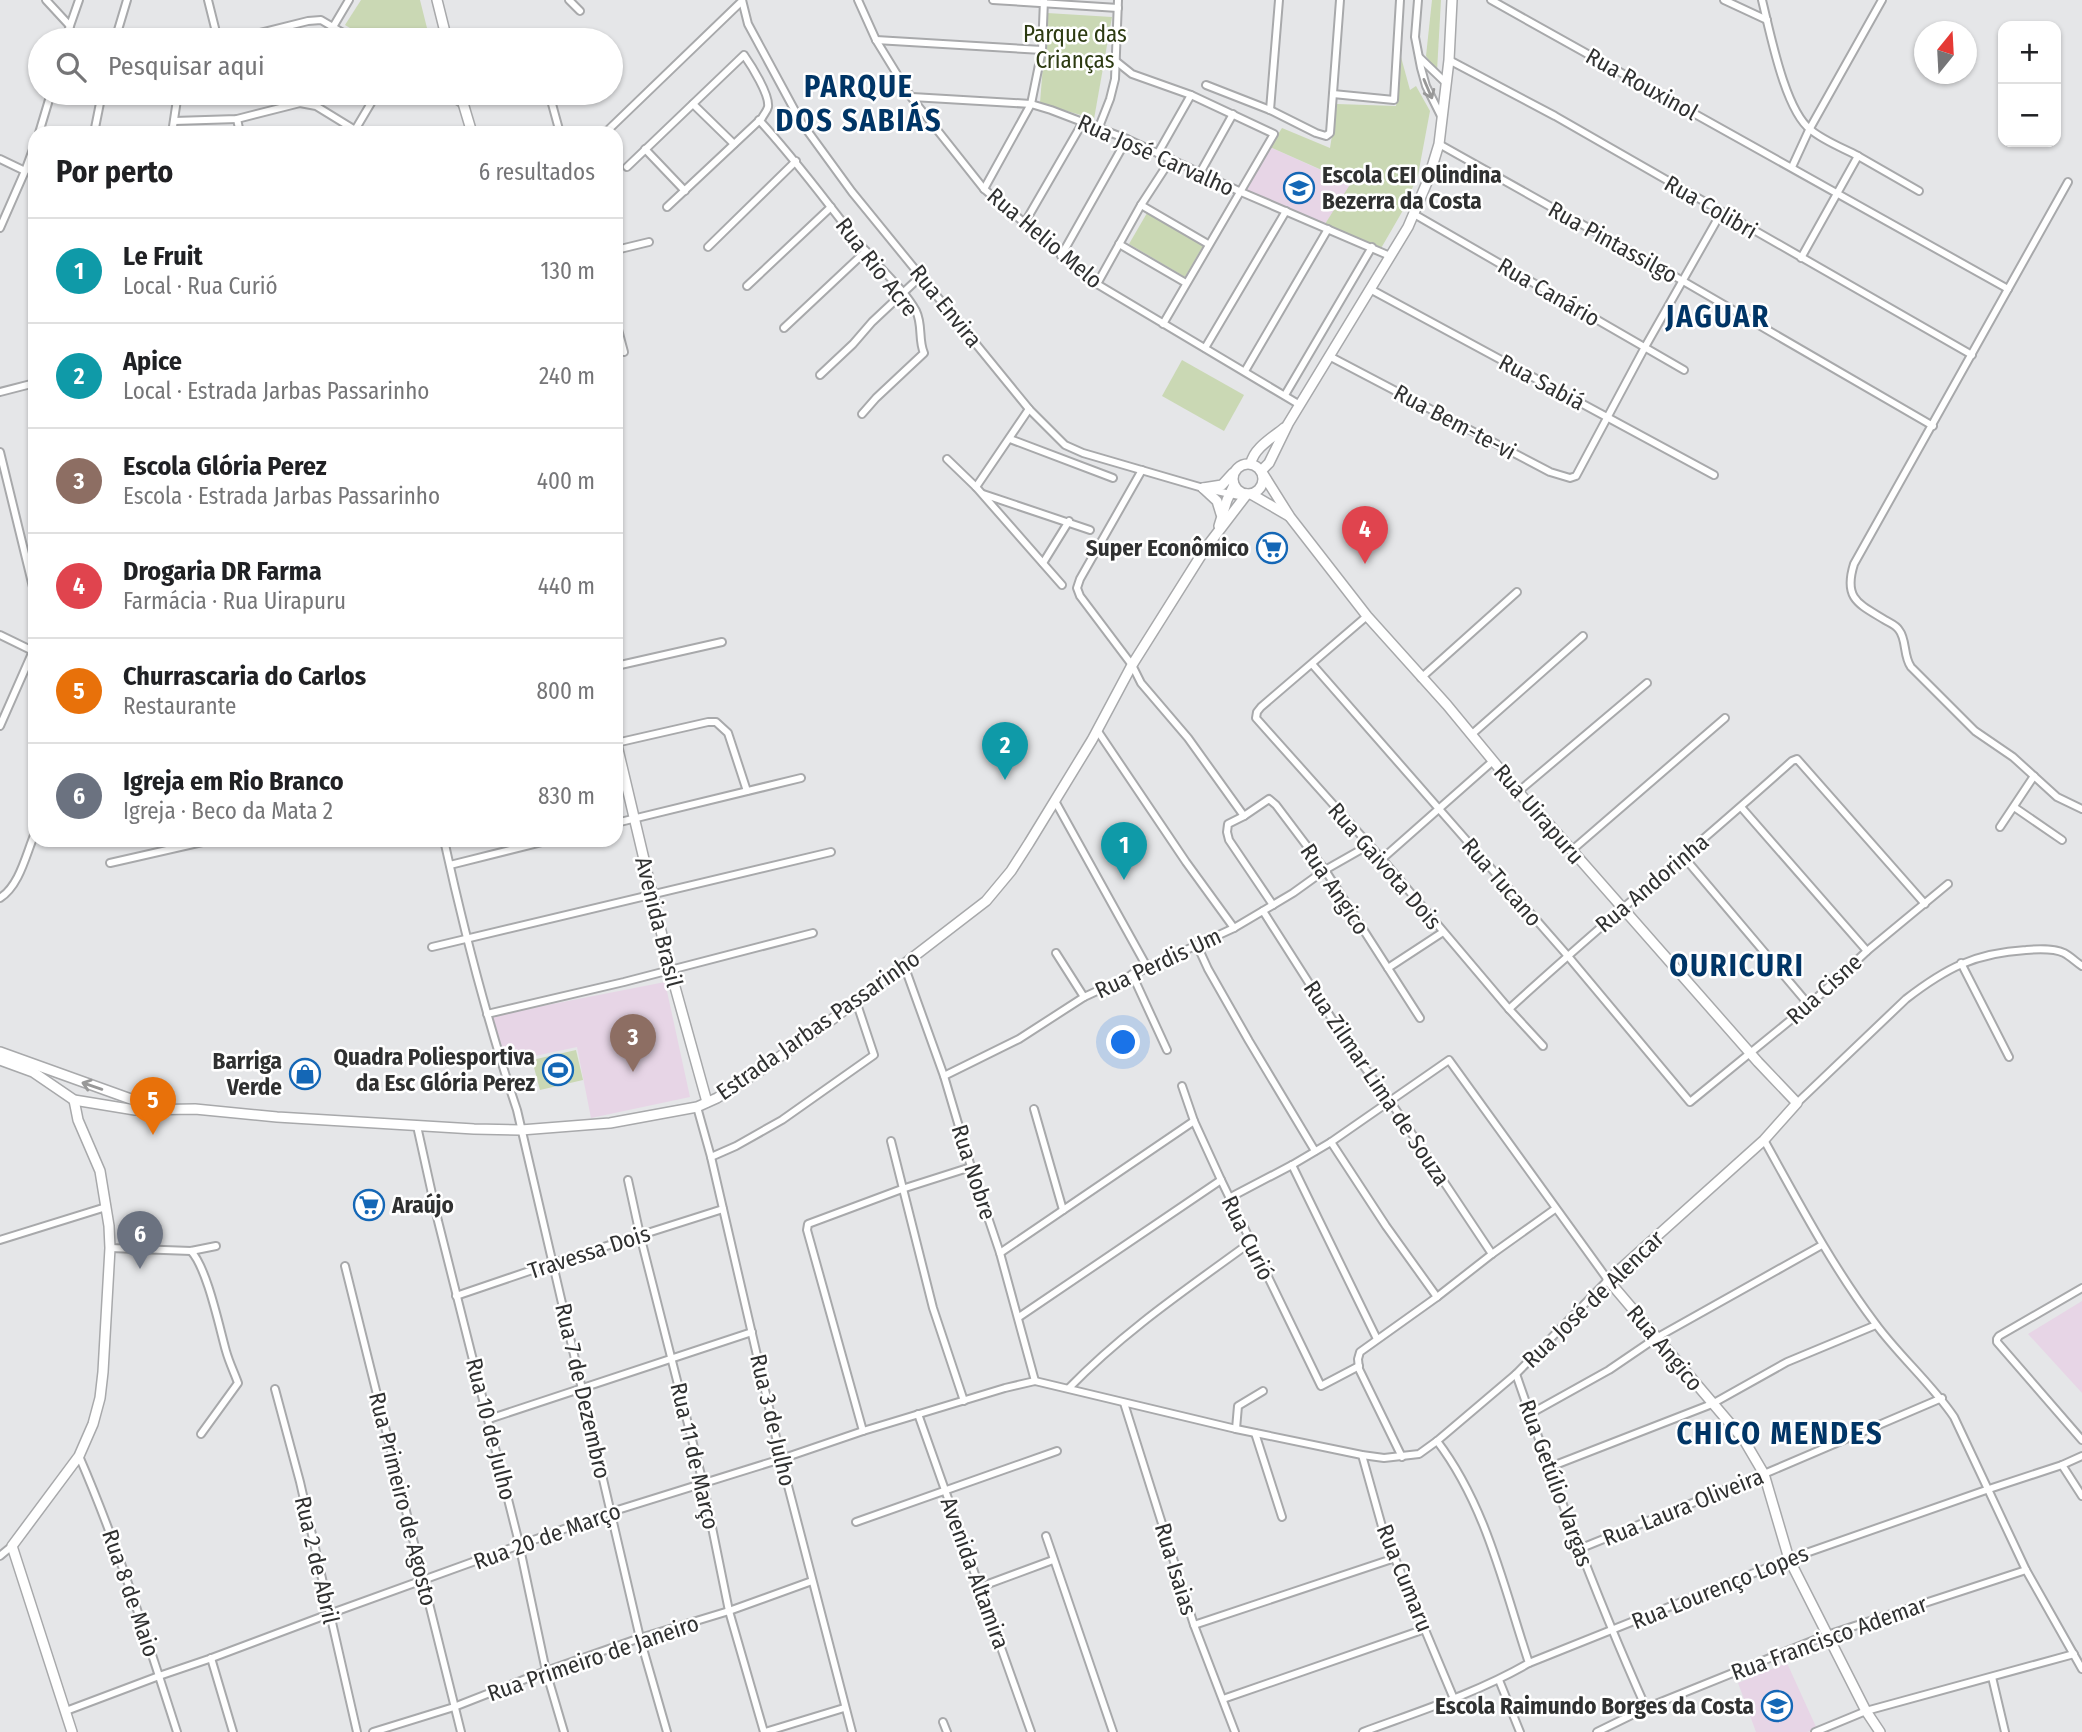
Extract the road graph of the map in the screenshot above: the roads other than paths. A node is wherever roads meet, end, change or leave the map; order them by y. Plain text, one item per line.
1 (46, 0) edge
2 (79, 0) edge
3 (127, 0) edge
4 (208, 0) edge
5 (349, 0) edge
6 (437, 0) edge
7 (569, 0) edge
8 (858, 0) edge
9 (993, 0) edge
10 (1279, 0) edge
11 (1339, 0) edge
12 (1400, 0) edge
13 (1418, 0) edge
14 (1452, 0) edge
15 (1491, 0) edge
16 (1724, 0) edge
17 (1762, 0) edge
18 (1882, 0) edge
19 (742, 1) edge
20 (1044, 2) edge
21 (1118, 4) edge
22 (580, 11) dead end
23 (1767, 20) junction
24 (70, 26) joint
25 (333, 27) joint
26 (119, 28) edge
27 (215, 28) edge
28 (280, 28) edge
29 (444, 28) edge
30 (876, 40) junction
31 (1042, 50) junction
32 (1420, 58) junction
33 (1449, 60) junction
34 (1117, 62) junction
35 (1446, 83) junction
36 (1206, 85) dead end
37 (1333, 94) junction
38 (1191, 95) junction
39 (911, 97) junction
40 (693, 104) junction
41 (1031, 104) junction
42 (47, 105) edge
43 (100, 105) edge
44 (176, 105) edge
45 (292, 105) edge
46 (311, 105) edge
47 (371, 105) edge
48 (463, 105) edge
49 (552, 105) edge
50 (1270, 110) junction
51 (1233, 114) junction
52 (237, 119) junction
53 (1442, 119) junction
54 (759, 120) junction
55 (174, 121) junction
56 (1083, 122) junction
57 (40, 126) edge
58 (95, 126) edge
59 (173, 126) edge
60 (238, 126) edge
61 (349, 126) edge
62 (360, 126) edge
63 (470, 126) edge
64 (558, 126) edge
65 (612, 126) edge
66 (1099, 127) junction
67 (1809, 130) junction
68 (1127, 139) junction
69 (734, 144) junction
70 (1439, 144) junction
71 (645, 149) junction
72 (1158, 153) junction
73 (1858, 156) junction
74 (0, 159) edge
75 (1171, 159) junction
76 (796, 161) junction
77 (28, 163) edge
78 (627, 167) dead end
79 (1792, 167) junction
80 (25, 171) junction
81 (1200, 173) junction
82 (2068, 181) dead end
83 (984, 189) junction
84 (685, 191) junction
85 (1919, 191) dead end
86 (1241, 192) junction
87 (1837, 194) junction
88 (1141, 205) junction
89 (667, 207) dead end
90 (831, 207) junction
91 (1286, 211) junction
92 (1721, 213) junction
93 (1414, 214) junction
94 (1024, 224) junction
95 (0, 228) edge
96 (1328, 229) junction
97 (649, 242) dead end
98 (1119, 244) junction
99 (1208, 244) junction
100 (708, 247) dead end
101 (1372, 247) junction
102 (623, 248) edge
103 (866, 251) junction
104 (1061, 256) junction
105 (1390, 256) junction
106 (1801, 258) junction
107 (921, 276) junction
108 (1683, 281) junction
109 (1186, 283) junction
110 (1097, 284) junction
111 (747, 286) dead end
112 (1370, 289) junction
113 (2008, 289) junction
114 (902, 293) junction
115 (1163, 324) junction
116 (784, 328) dead end
117 (1645, 347) junction
118 (623, 348) edge
119 (1205, 348) junction
120 (624, 352) dead end
121 (1972, 355) junction
122 (1329, 356) junction
123 (1684, 370) dead end
124 (1245, 371) junction
125 (820, 375) dead end
126 (28, 385) edge
127 (0, 392) edge
128 (1285, 395) junction
129 (1300, 405) junction
130 (1028, 409) junction
131 (862, 414) dead end
132 (1609, 418) junction
133 (1288, 424) junction
134 (1933, 426) junction
135 (1010, 439) junction
136 (0, 452) edge
137 (947, 458) dead end
138 (1251, 463) junction
139 (1142, 470) junction
140 (1262, 472) junction
141 (1233, 473) junction
142 (1714, 475) dead end
143 (1113, 478) dead end
144 (976, 487) junction
145 (1203, 488) junction
146 (1231, 490) junction
147 (982, 494) junction
148 (1247, 495) junction
149 (1221, 516) junction
150 (1290, 517) junction
151 (1069, 521) junction
152 (1090, 530) dead end
153 (1218, 532) junction
154 (1043, 563) junction
155 (28, 567) edge
156 (1062, 585) dead end
157 (1517, 592) dead end
158 (1367, 615) junction
159 (0, 635) edge
160 (1583, 636) dead end
161 (722, 642) dead end
162 (28, 648) edge
163 (28, 664) edge
164 (623, 664) edge
165 (1312, 664) junction
166 (1132, 665) junction
167 (1421, 678) junction
168 (1647, 683) dead end
169 (1725, 718) dead end
170 (0, 726) edge
171 (1097, 730) junction
172 (1471, 735) junction
173 (623, 740) edge
174 (1493, 761) junction
175 (623, 772) edge
176 (2034, 776) junction
177 (801, 778) dead end
178 (747, 791) junction
179 (1519, 791) junction
180 (1055, 801) junction
181 (1741, 807) junction
182 (2014, 807) junction
183 (1439, 809) junction
184 (2082, 809) edge
185 (1244, 816) junction
186 (634, 819) junction
187 (623, 821) edge
188 (2000, 827) dead end
189 (2062, 840) dead end
190 (1369, 845) junction
191 (29, 847) edge
192 (180, 847) edge
193 (446, 847) edge
194 (522, 847) edge
195 (1571, 851) junction
196 (831, 852) dead end
197 (1684, 856) junction
198 (1382, 859) junction
199 (110, 863) dead end
200 (450, 865) junction
201 (1325, 870) junction
202 (1948, 884) dead end
203 (652, 895) junction
204 (0, 898) edge
205 (1925, 904) junction
206 (1273, 905) junction
207 (1623, 908) junction
208 (1263, 911) junction
209 (1234, 928) junction
210 (1443, 932) junction
211 (813, 933) dead end
212 (469, 940) junction
213 (1197, 945) junction
214 (432, 947) dead end
215 (1867, 951) junction
216 (1056, 953) dead end
217 (1567, 956) junction
218 (1961, 963) junction
219 (904, 965) junction
220 (2082, 965) edge
221 (1147, 967) junction
222 (1388, 968) junction
223 (670, 969) junction
224 (1132, 974) junction
225 (1084, 997) junction
226 (856, 1001) junction
227 (1809, 1005) junction
228 (1509, 1009) junction
229 (487, 1014) junction
230 (1420, 1018) dead end
231 (1543, 1046) dead end
232 (1167, 1050) dead end
233 (0, 1052) edge
234 (1750, 1052) junction
235 (2009, 1057) dead end
236 (0, 1060) edge
237 (944, 1076) junction
238 (1182, 1086) dead end
239 (75, 1100) junction
240 (1390, 1101) junction
241 (707, 1102) junction
242 (1690, 1102) joint
243 (1797, 1103) junction
244 (696, 1107) junction
245 (156, 1108) junction
246 (1034, 1110) dead end
247 (1194, 1121) junction
248 (417, 1126) junction
249 (521, 1130) junction
250 (1764, 1140) junction
251 (891, 1142) dead end
252 (1331, 1142) junction
253 (1315, 1151) junction
254 (711, 1157) junction
255 (1292, 1165) junction
256 (971, 1167) junction
257 (628, 1180) dead end
258 (1220, 1180) junction
259 (902, 1189) junction
260 (1229, 1198) junction
261 (106, 1206) junction
262 (723, 1209) junction
263 (1555, 1209) junction
264 (1063, 1210) junction
265 (640, 1235) junction
266 (0, 1240) edge
267 (1251, 1242) junction
268 (1822, 1245) junction
269 (216, 1246) dead end
270 (110, 1248) junction
271 (191, 1251) junction
272 (1000, 1253) junction
273 (1492, 1254) junction
274 (553, 1263) junction
275 (345, 1266) dead end
276 (1608, 1280) junction
277 (2082, 1288) edge
278 (456, 1296) junction
279 (1437, 1297) junction
280 (1019, 1317) junction
281 (1876, 1325) junction
282 (752, 1332) junction
283 (1656, 1338) junction
284 (1377, 1339) junction
285 (673, 1359) junction
286 (1359, 1366) junction
287 (1516, 1374) junction
288 (1035, 1381) junction
289 (1069, 1388) junction
290 (275, 1389) dead end
291 (581, 1389) junction
292 (1263, 1391) dead end
293 (1942, 1398) junction
294 (964, 1401) junction
295 (1124, 1403) junction
296 (1712, 1404) junction
297 (918, 1414) junction
298 (1530, 1414) junction
299 (489, 1419) junction
300 (1236, 1429) junction
301 (863, 1430) junction
302 (1255, 1433) junction
303 (201, 1434) dead end
304 (2082, 1440) edge
305 (1437, 1441) junction
306 (1057, 1451) dead end
307 (1362, 1455) junction
308 (2082, 1456) edge
309 (79, 1457) junction
310 (1402, 1457) junction
311 (781, 1459) junction
312 (2062, 1465) junction
313 (1550, 1467) junction
314 (1764, 1474) junction
315 (703, 1483) junction
316 (1989, 1489) junction
317 (945, 1491) junction
318 (2082, 1496) edge
319 (611, 1512) junction
320 (1282, 1517) dead end
321 (856, 1522) dead end
322 (1046, 1536) dead end
323 (519, 1545) junction
324 (12, 1546) junction
325 (1579, 1549) junction
326 (0, 1556) edge
327 (1395, 1558) junction
328 (1788, 1559) junction
329 (1053, 1560) junction
330 (2026, 1570) junction
331 (423, 1581) junction
332 (812, 1581) junction
333 (980, 1587) junction
334 (729, 1611) junction
335 (329, 1614) junction
336 (1194, 1625) junction
337 (1425, 1629) junction
338 (1611, 1631) junction
339 (1827, 1635) junction
340 (640, 1638) junction
341 (2074, 1654) junction
342 (211, 1658) junction
343 (1529, 1663) junction
344 (2082, 1669) edge
345 (546, 1671) junction
346 (159, 1675) junction
347 (1992, 1677) junction
348 (1499, 1680) junction
349 (1223, 1699) junction
350 (1454, 1699) junction
351 (454, 1707) junction
352 (844, 1708) junction
353 (1646, 1708) junction
354 (65, 1711) junction
355 (1866, 1711) junction
356 (943, 1722) dead end
357 (72, 1732) edge
358 (177, 1732) edge
359 (233, 1732) edge
360 (357, 1732) edge
361 (373, 1732) edge
362 (461, 1732) edge
363 (564, 1732) edge
364 (667, 1732) edge
365 (764, 1732) edge
366 (852, 1732) edge
367 (947, 1732) edge
368 (1031, 1732) edge
369 (1113, 1732) edge
370 (1236, 1732) edge
371 (1363, 1732) edge
372 (1520, 1732) edge
373 (1597, 1732) edge
374 (1815, 1732) edge
375 (1880, 1732) edge
376 (2005, 1732) edge

1 - 24 street
2 - 24 street
3 - 26 street
4 - 27 street
5 - 25 street
6 - 29 street
7 - 22 street
8 - 30 street, Rua Helio Melo
9 - 20 street
10 - 50 street
11 - 37 street
12 - 37 street
13 - 32 street
14 - 33 street
15 - 79 street, Rua Rouxinol
16 - 23 street
17 - 23 street
18 - 67 street
19 - 65 street
19 - 107 street, Rua Envira
20 - 21 street
20 - 31 street
21 - 34 street
23 - 67 street
25 - 28 street
30 - 31 street
30 - 39 street, Rua Helio Melo
31 - 41 street
32 - 35 street
32 -> 53 street
33 - 35 street
33 - 92 street, Rua Colibri
34 - 38 street
34 - 66 street
35 - 53 street
36 - 50 street
37 - 50 street
38 - 51 street
38 - 72 street
39 - 41 street, Rua José Carvalho
39 - 83 street, Rua Helio Melo
40 - 54 street
40 - 69 street
40 - 71 street
41 - 56 street, Rua José Carvalho
41 - 83 street
42 - 57 street
43 - 58 street
44 - 55 street
45 - 52 street
46 - 61 street
47 - 62 street
48 - 63 street
49 - 64 street
51 - 81 street
51 - 86 street
52 - 55 street
52 - 60 street
53 - 70 street
54 - 69 street
54 - 76 street, Rua Rio Acre
55 - 59 street
56 - 66 street, Rua José Carvalho
56 - 94 street
66 - 68 street, Rua José Carvalho
67 - 73 street
67 - 79 street
68 - 72 street, Rua José Carvalho
68 - 104 street
69 - 84 street
70 - 93 street
70 - 108 street, Rua Pintassilgo
71 - 78 street
71 - 84 street
72 - 75 street, Rua José Carvalho
73 - 85 street
73 - 87 street
74 - 80 street
75 - 81 street, Rua José Carvalho
75 - 88 street
76 - 90 street, Rua Rio Acre
76 - 100 street
77 - 80 street
79 - 87 street, Rua Rouxinol
80 - 95 street
81 - 86 street, Rua José Carvalho
82 - 113 street
83 - 94 street, Rua Helio Melo
84 - 89 street
86 - 91 street, Rua José Carvalho
86 - 99 street
87 - 106 street
87 - 113 street, Rua Rouxinol
88 - 98 street
88 - 99 street
90 - 103 street, Rua Rio Acre
90 - 111 street
91 - 96 street, Rua José Carvalho
91 - 119 street
92 - 106 street, Rua Colibri
92 - 108 street
93 - 105 street
93 - 117 street, Rua Canário
94 - 104 street, Rua Helio Melo
96 - 101 street, Rua José Carvalho
96 - 124 street
97 - 102 street
98 - 109 street
98 - 110 street
99 - 109 street
101 - 105 street, Rua José Carvalho
101 - 128 street
103 - 114 street, Rua Rio Acre
103 - 116 street
104 - 110 street, Rua Helio Melo
105 - 112 street
106 - 121 street, Rua Colibri
107 - 114 street
107 - 130 street, Rua Envira
108 - 117 street
108 - 134 street, Rua Pintassilgo
109 - 115 street
110 - 115 street, Rua Helio Melo
112 - 122 street
112 - 132 street, Rua Sabiá
113 - 121 street
114 - 125 street
114 - 131 street, Rua Rio Acre
115 - 119 street, Rua Helio Melo
117 - 123 street, Rua Canário
117 - 132 street
118 - 120 street
119 - 124 street, Rua Helio Melo
121 - 134 street
122 - 129 street
122 - 132 street, Rua Bem-te-vi
124 - 128 street, Rua Helio Melo
126 - 127 street
128 - 129 street, Rua Helio Melo
129 - 133 street
130 - 135 street
130 - 139 street, Rua Envira
132 - 142 street, Rua Sabiá
133 - 138 street
133 - 140 street
134 - 176 street
135 - 143 street
135 - 144 street
136 - 155 street
137 - 144 street
138 - 140 street
138 - 141 street
139 - 145 street, Rua Envira
139 - 166 street
140 - 148 street
140 - 150 street, Rua Uirapuru
141 - 145 street
141 - 146 street
144 - 147 street
145 - 146 street, Rua Envira
145 - 149 street
146 - 148 street
146 - 149 street, Estrada Jarbas Passarinho
147 - 151 street
147 - 154 street
148 - 150 street, Rua Uirapuru
148 - 153 street, Estrada Jarbas Passarinho
149 - 153 street, Estrada Jarbas Passarinho
150 - 158 street, Rua Uirapuru
151 - 152 street
151 - 154 street
153 - 166 street, Estrada Jarbas Passarinho
154 - 156 street
157 - 167 street
158 - 165 street
158 - 167 street, Rua Uirapuru
159 - 162 street
160 - 172 street
161 - 164 street
163 - 170 street
165 - 183 street, Rua Tucano
165 - 190 street, Rua Gaivota Dois
166 - 171 street, Estrada Jarbas Passarinho
166 - 185 street
167 - 172 street, Rua Uirapuru
168 - 179 street
169 - 195 street
171 - 180 street, Estrada Jarbas Passarinho
171 - 209 street
172 - 174 street, Rua Uirapuru
173 - 178 street
174 - 179 street, Rua Uirapuru
174 - 183 street
175 - 186 street, Avenida Brasil
176 - 182 street
176 - 184 street
177 - 178 street
178 - 186 street
179 - 195 street, Rua Uirapuru
180 - 219 street, Estrada Jarbas Passarinho
180 - 221 street
181 - 197 street, Rua Andorinha
181 - 205 street, Rua Andorinha
181 - 215 street
182 - 188 street
182 - 189 street
183 - 198 street
183 - 217 street, Rua Tucano
185 - 201 street, Rua Angico
185 - 206 street
186 - 187 street
186 - 203 street, Avenida Brasil
190 - 198 street, Rua Gaivota Dois
190 - 201 street, Rua Perdis Um
191 - 204 street
192 - 199 street
193 - 200 street, Rua 7 de Dezembro
194 - 200 street
195 - 207 street, Rua Uirapuru
196 - 203 street
197 - 207 street, Rua Andorinha
197 - 227 street
198 - 210 street, Rua Gaivota Dois
200 - 212 street, Rua 7 de Dezembro
201 - 206 street, Rua Perdis Um
201 - 222 street, Rua Angico
202 - 205 street, Rua Cisne
203 - 212 street
203 - 223 street, Avenida Brasil
205 - 215 street, Rua Cisne
206 - 208 street, Rua Perdis Um
207 - 217 street, Rua Andorinha
207 - 234 street, Rua Uirapuru
208 - 209 street, Rua Perdis Um
208 - 240 street, Rua Zilmar Lima de Souza
209 - 213 street, Rua Perdis Um
210 - 222 street
210 - 228 street, Rua Gaivota Dois
211 - 223 street
212 - 214 street
212 - 229 street, Rua 7 de Dezembro
213 - 221 street, Rua Perdis Um
213 - 253 street
215 - 227 street, Rua Cisne
216 - 225 street
217 - 228 street, Rua Andorinha
217 - 242 street, Rua Tucano
218 - 220 street, Rua José de Alencar
218 - 235 street
218 - 243 street, Rua José de Alencar
219 - 226 street, Estrada Jarbas Passarinho
219 - 237 street, Rua Nobre
221 - 224 street, Rua Perdis Um
222 - 230 street, Rua Angico
223 - 229 street
223 - 241 street, Avenida Brasil
224 - 225 street, Rua Perdis Um
224 - 232 street
225 - 237 street, Rua Perdis Um
226 - 241 street, Estrada Jarbas Passarinho
226 - 254 street
227 - 234 street, Rua Cisne
228 - 231 street, Rua Gaivota Dois
229 - 249 street, Rua 7 de Dezembro
245 -> 233 street
234 - 242 street, Rua Cisne
234 - 243 street, Rua Uirapuru
236 - 239 street
237 - 256 street, Rua Nobre
238 - 247 street, Rua Curió
239 - 245 street, Estrada Jarbas Passarinho
239 - 261 street
240 - 252 street
240 - 263 street, Rua Angico
240 - 273 street, Rua Zilmar Lima de Souza
241 - 244 street, Estrada Jarbas Passarinho
243 - 250 street, Rua José de Alencar
244 - 249 street, Estrada Jarbas Passarinho
244 - 254 street, Rua 3 de Julho
245 - 248 street, Estrada Jarbas Passarinho
246 - 264 street
247 - 258 street, Rua Curió
247 - 264 street
248 - 249 street, Estrada Jarbas Passarinho
248 - 278 street, Rua 10 de Julho
249 - 274 street, Rua 7 de Dezembro
250 - 268 street
250 - 276 street, Rua José de Alencar
251 - 259 street
252 - 253 street
252 - 279 street
253 - 255 street
254 - 262 street, Rua 3 de Julho
255 - 260 street
255 - 284 street
256 - 259 street
256 - 272 street, Rua Nobre
257 - 265 street, Rua 11 de Março
258 - 260 street, Rua Curió
258 - 280 street
259 - 294 street
259 - 301 street
260 - 267 street, Rua Curió
261 - 266 street
261 - 270 street
262 - 265 street, Travessa Dois
262 - 282 street, Rua 3 de Julho
263 - 273 street
263 - 276 street, Rua Angico
264 - 272 street
265 - 274 street, Travessa Dois
265 - 285 street, Rua 11 de Março
267 - 286 street, Rua Curió
267 - 289 street
268 - 281 street
268 - 283 street
269 - 271 street
270 - 271 street
270 - 309 street
271 - 303 street
272 - 280 street, Rua Nobre
273 - 279 street
274 - 278 street, Travessa Dois
274 - 291 street, Rua 7 de Dezembro
275 - 331 street, Rua Primeiro de Agosto
276 - 283 street, Rua Angico
276 - 287 street, Rua José de Alencar
277 - 304 street
278 - 299 street, Rua 10 de Julho
279 - 284 street
280 - 288 street, Rua Nobre
281 - 293 street
281 - 296 street
282 - 285 street
282 - 311 street, Rua 3 de Julho
283 - 296 street, Rua Angico
283 - 298 street
284 - 286 street
285 - 291 street
285 - 315 street, Rua 11 de Março
286 - 310 street
287 - 298 street, Rua Getúlio Vargas
287 - 305 street, Rua José de Alencar
288 - 289 street, Rua José de Alencar
288 - 294 street, Rua 20 de Março
289 - 295 street, Rua José de Alencar
290 - 335 street, Rua 2 de Abril
291 - 299 street
291 - 319 street, Rua 7 de Dezembro
292 - 300 street
293 - 314 street, Rua Laura Oliveira
293 - 316 street
294 - 297 street, Rua 20 de Março
295 - 300 street, Rua José de Alencar
295 - 336 street, Rua Isaias
296 - 313 street
296 - 314 street, Rua Angico
297 - 301 street, Rua 20 de Março
297 - 317 street, Avenida Altamira
298 - 313 street, Rua Getúlio Vargas
299 - 323 street, Rua 10 de Julho
300 - 302 street, Rua José de Alencar
301 - 311 street, Rua 20 de Março
302 - 307 street, Rua José de Alencar
302 - 320 street
305 - 310 street, Rua José de Alencar
305 - 343 street
306 - 317 street
307 - 310 street, Rua José de Alencar
307 - 327 street, Rua Cumaru
308 - 312 street, Rua Lourenço Lopes
309 - 324 street
309 - 346 street, Rua 8 de Maio
311 - 315 street, Rua 20 de Março
311 - 332 street, Rua 3 de Julho
312 - 316 street, Rua Lourenço Lopes
312 - 318 street
313 - 325 street, Rua Getúlio Vargas
314 - 325 street, Rua Laura Oliveira
314 - 328 street, Rua Angico
315 - 319 street, Rua 20 de Março
315 - 334 street, Rua 11 de Março
316 - 328 street, Rua Lourenço Lopes
316 - 330 street
317 - 321 street
317 - 333 street, Avenida Altamira
319 - 323 street, Rua 20 de Março
319 - 340 street, Rua 7 de Dezembro
322 - 329 street
323 - 331 street, Rua 20 de Março
323 - 345 street, Rua 10 de Julho
324 - 326 street
324 - 354 street
325 - 338 street, Rua Getúlio Vargas
327 - 336 street
327 - 337 street, Rua Cumaru
328 - 338 street, Rua Lourenço Lopes
328 - 339 street, Rua Angico
329 - 333 street
329 - 369 street
330 - 339 street, Rua Francisco Ademar
330 - 341 street
331 - 335 street, Rua 20 de Março
331 - 351 street, Rua Primeiro de Agosto
332 - 334 street, Rua Primeiro de Janeiro
332 - 352 street, Rua 3 de Julho
333 - 368 street, Avenida Altamira
334 - 340 street, Rua Primeiro de Janeiro
334 - 365 street, Rua 11 de Março
335 - 342 street, Rua 20 de Março
335 - 360 street, Rua 2 de Abril
336 - 349 street, Rua Isaias
337 - 349 street
337 - 350 street, Rua Cumaru
338 - 343 street, Rua Lourenço Lopes
338 - 353 street, Rua Getúlio Vargas
339 - 353 street, Rua Francisco Ademar
339 - 355 street, Rua Angico
340 - 345 street, Rua Primeiro de Janeiro
340 - 364 street, Rua 7 de Dezembro
341 - 344 street
341 - 347 street
342 - 346 street, Rua 20 de Março
342 - 359 street
343 - 348 street, Rua Lourenço Lopes
345 - 351 street, Rua Primeiro de Janeiro
345 - 363 street, Rua 10 de Julho
346 - 354 street, Rua 20 de Março
346 - 358 street, Rua 8 de Maio
347 - 355 street
347 - 376 street
348 - 350 street, Rua Lourenço Lopes
348 - 372 street
349 - 370 street, Rua Isaias
350 - 371 street, Rua Lourenço Lopes
351 - 361 street, Rua Primeiro de Janeiro
351 - 362 street, Rua Primeiro de Agosto
352 - 365 street
352 - 366 street, Rua 3 de Julho
353 - 373 street, Rua Francisco Ademar
354 - 357 street
355 - 374 street
355 - 375 street, Rua Angico
356 - 367 street

